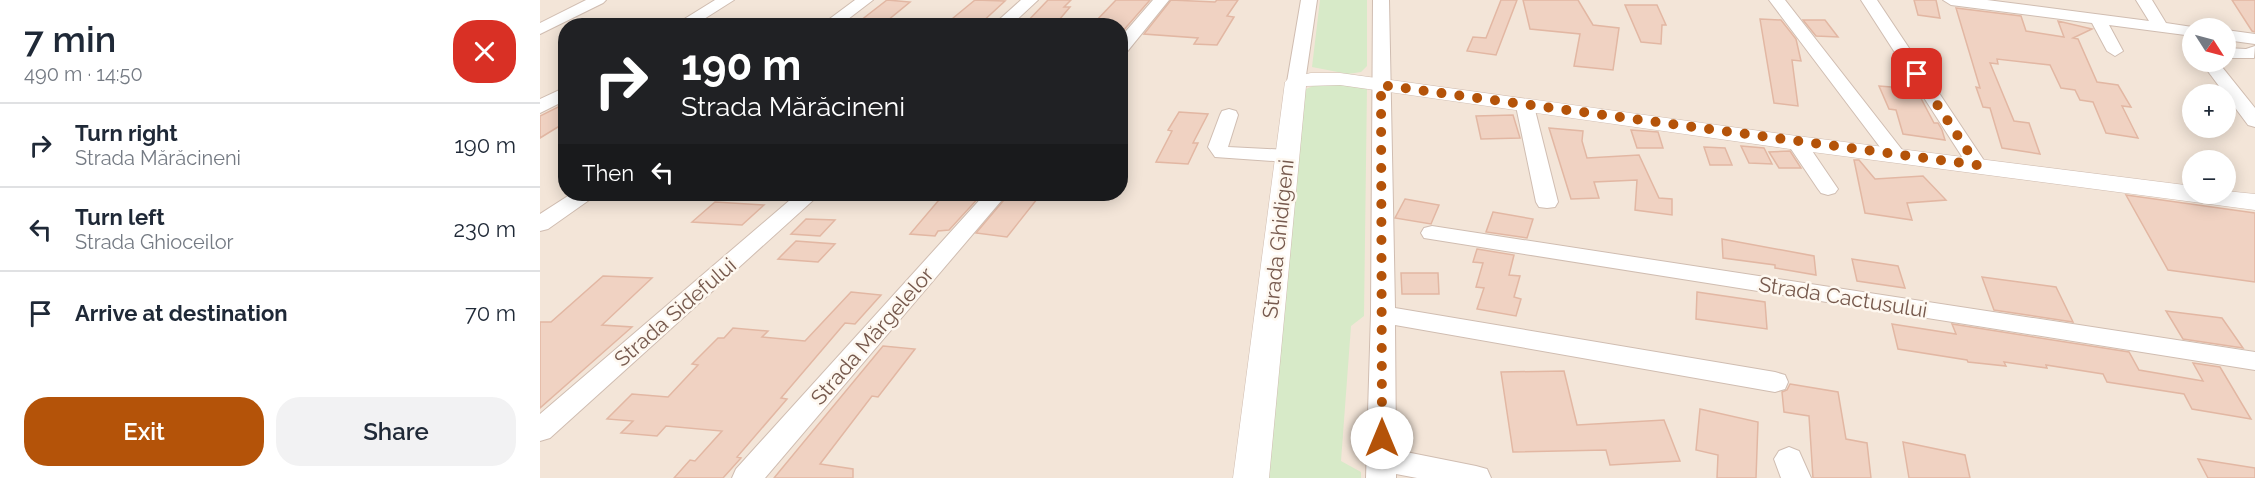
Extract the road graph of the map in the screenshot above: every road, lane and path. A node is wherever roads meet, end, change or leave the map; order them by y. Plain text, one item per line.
1 (597, 0) edge
2 (726, 0) edge
3 (865, 0) edge
4 (1030, 0) edge
5 (1161, 0) edge
6 (1309, 0) edge
7 (1381, 0) edge
8 (1777, 0) edge
9 (1869, 0) edge
10 (1951, 0) edge
11 (2144, 0) edge
12 (2002, 3) edge
13 (562, 18) edge
14 (695, 18) edge
15 (839, 18) edge
16 (1009, 18) edge
17 (2098, 19) junction
18 (558, 20) edge
19 (2161, 27) junction
20 (540, 29) edge
21 (2182, 31) edge
22 (2236, 38) edge
23 (1128, 40) edge
24 (2254, 44) edge
25 (2115, 51) dead end
26 (2236, 53) edge
27 (2218, 72) edge
28 (1296, 82) junction
29 (1381, 85) junction
30 (558, 97) edge
31 (1525, 106) junction
32 (540, 107) edge
33 (1228, 115) dead end
34 (2255, 121) edge
35 (1797, 143) junction
36 (1896, 155) junction
37 (1288, 156) junction
38 (1977, 165) junction
39 (1828, 189) dead end
40 (574, 201) edge
41 (801, 201) edge
42 (990, 201) edge
43 (1547, 202) dead end
44 (2255, 202) edge
45 (540, 224) edge
46 (1432, 233) dead end
47 (1383, 314) junction
48 (2255, 362) edge
49 (1775, 382) dead end
50 (540, 430) edge
51 (1382, 468) edge
52 (747, 478) edge
53 (1251, 478) edge
54 (1476, 478) edge

1 - 13 street
2 - 14 street
3 - 15 street
4 - 16 street
5 - 23 street
6 - 28 street, Strada Ghidigeni
7 - 29 street
8 - 36 street
9 - 38 street
10 - 12 street
11 - 19 street
12 - 17 street
17 - 19 street
17 - 25 street
18 - 20 street
19 - 21 street
22 - 24 street
24 - 26 street
27 - 34 street
28 - 29 street
28 - 37 street, Strada Ghidigeni
29 - 31 street
29 - 47 street
30 - 32 street
31 - 35 street
31 - 43 street
33 - 37 street
35 - 36 street
35 - 39 street
36 - 38 street
37 - 53 street, Strada Ghidigeni
38 - 44 street
40 - 45 street
41 - 50 street, Strada Sidefului
42 - 52 street, Strada Mărgelelor
46 - 48 street, Strada Cactusului
47 - 49 street
47 - 51 street
51 - 54 street

